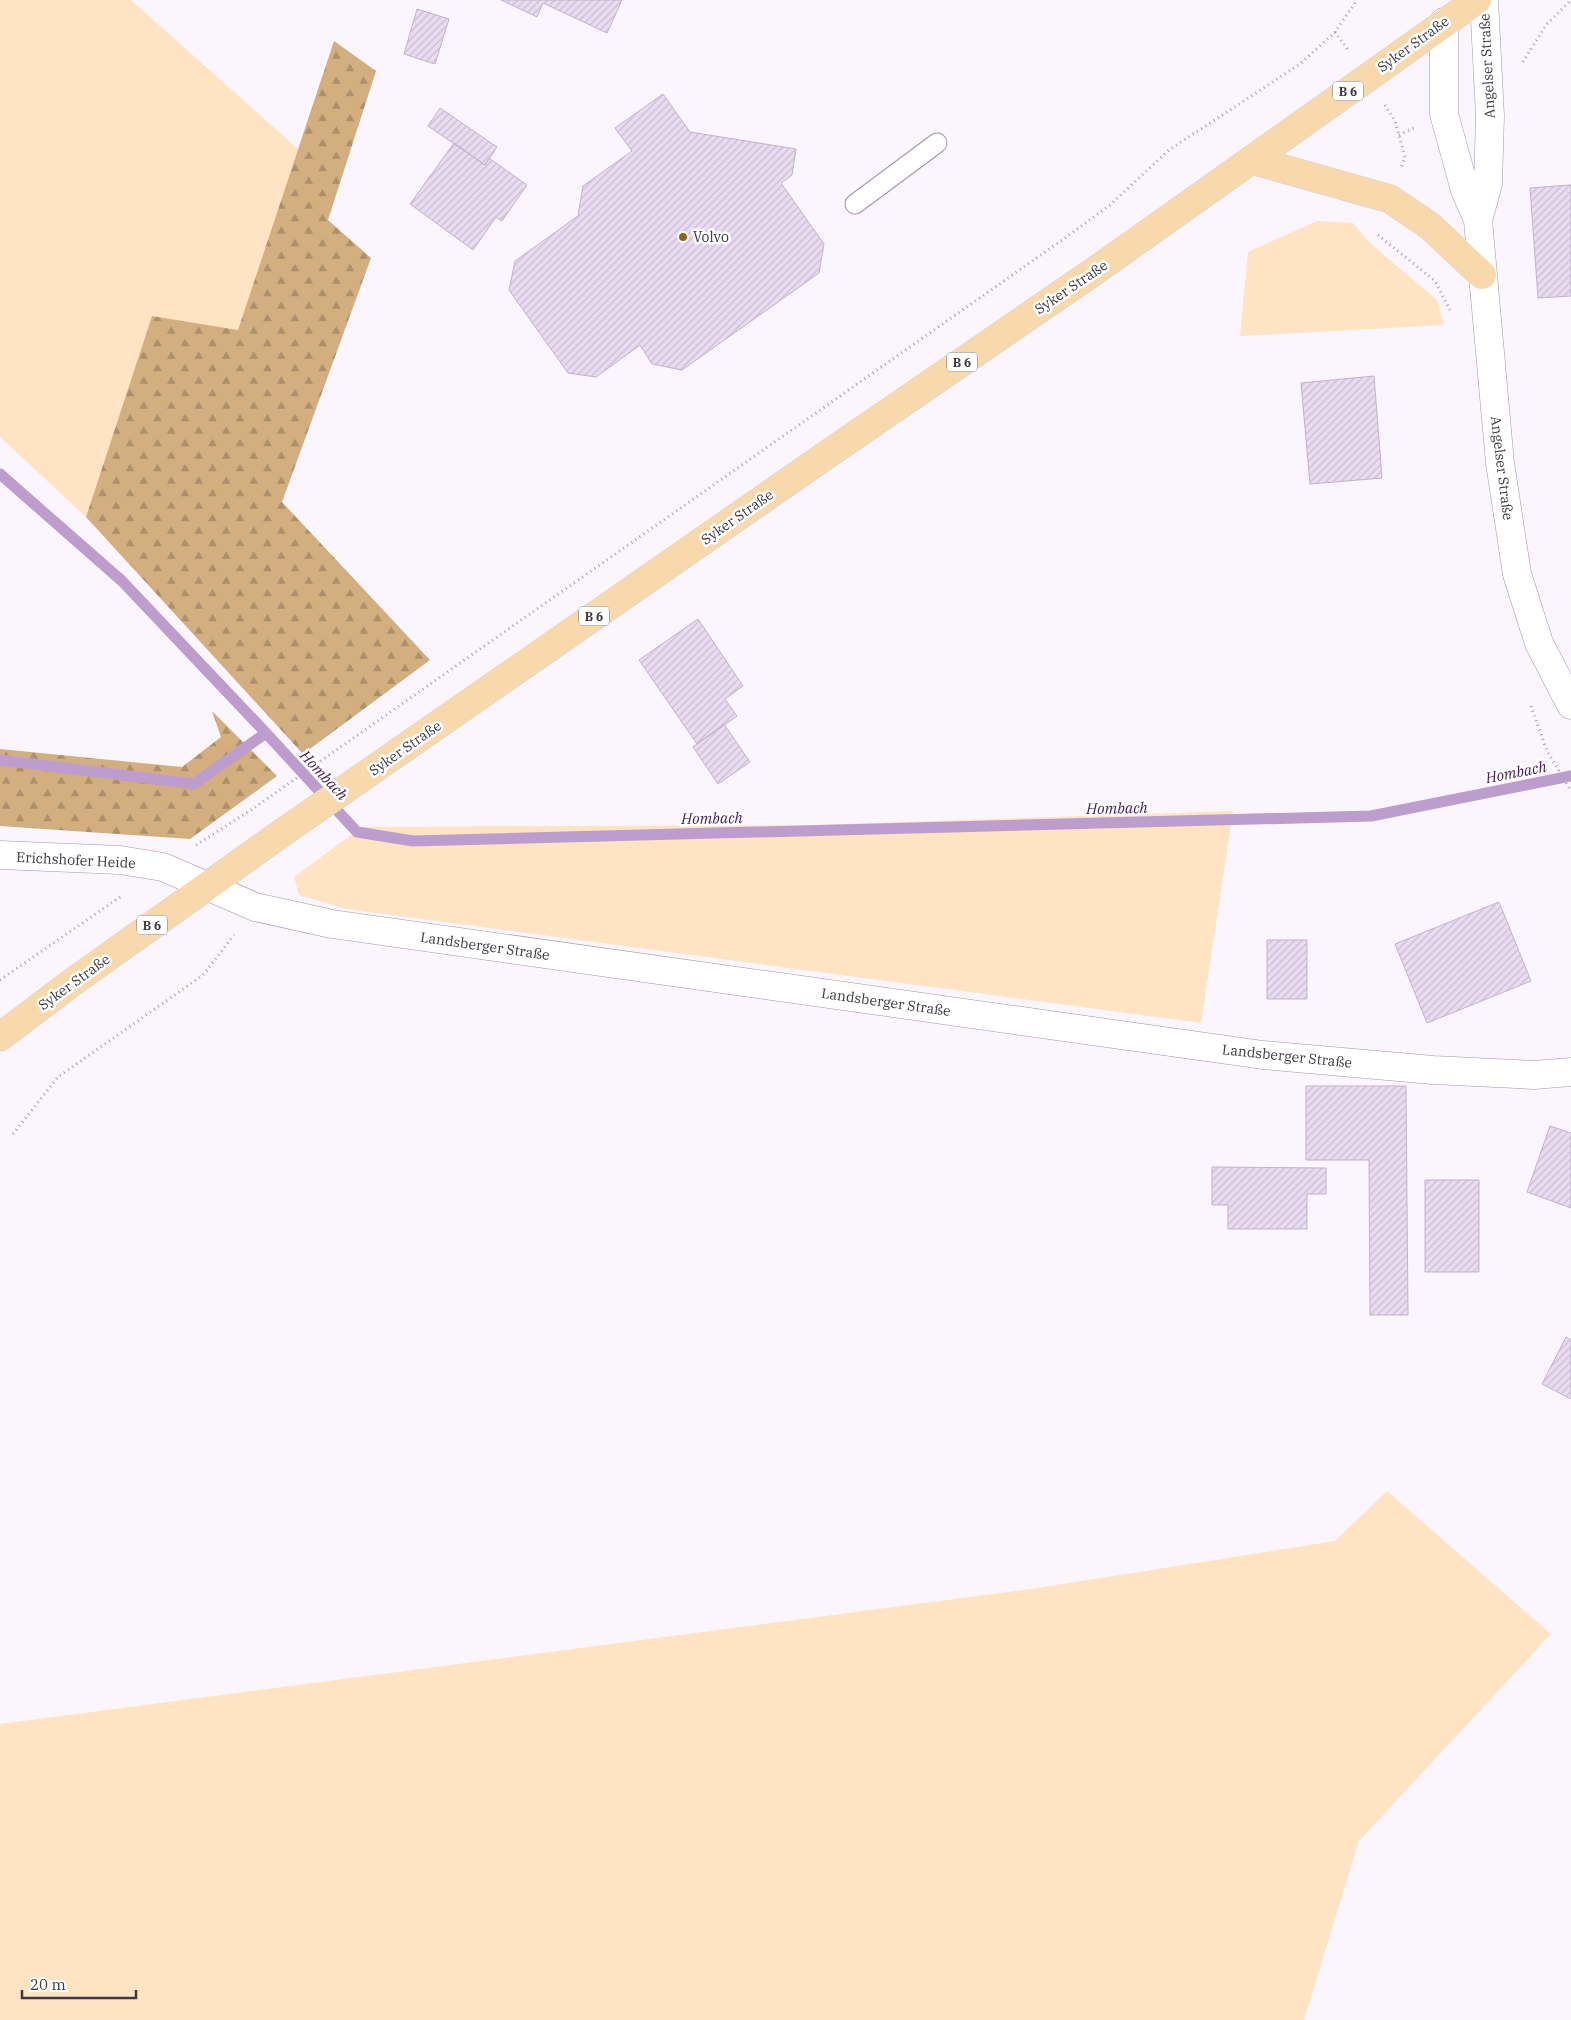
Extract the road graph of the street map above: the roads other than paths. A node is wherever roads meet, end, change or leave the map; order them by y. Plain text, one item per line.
1 (1476, 0) edge
2 (1484, 0) edge
3 (1444, 11) edge
4 (937, 143) dead end
5 (1252, 160) junction
6 (855, 204) dead end
7 (1478, 220) junction
8 (1482, 275) junction
9 (1571, 705) edge
10 (0, 856) edge
11 (208, 885) junction
12 (0, 1037) edge
13 (1571, 1072) edge

1 - 3 main road, Syker Straße / B 6
2 - 7 street, Angelser Straße
3 - 5 main road, Syker Straße / B 6
3 - 7 street, Angelser Straße
4 - 6 lane
5 - 8 main road
5 - 11 main road, Syker Straße / B 6
7 - 8 street, Angelser Straße
8 - 9 street, Angelser Straße
10 - 11 street, Erichshofer Heide
11 - 12 main road, Syker Straße / B 6
11 - 13 street, Landsberger Straße

